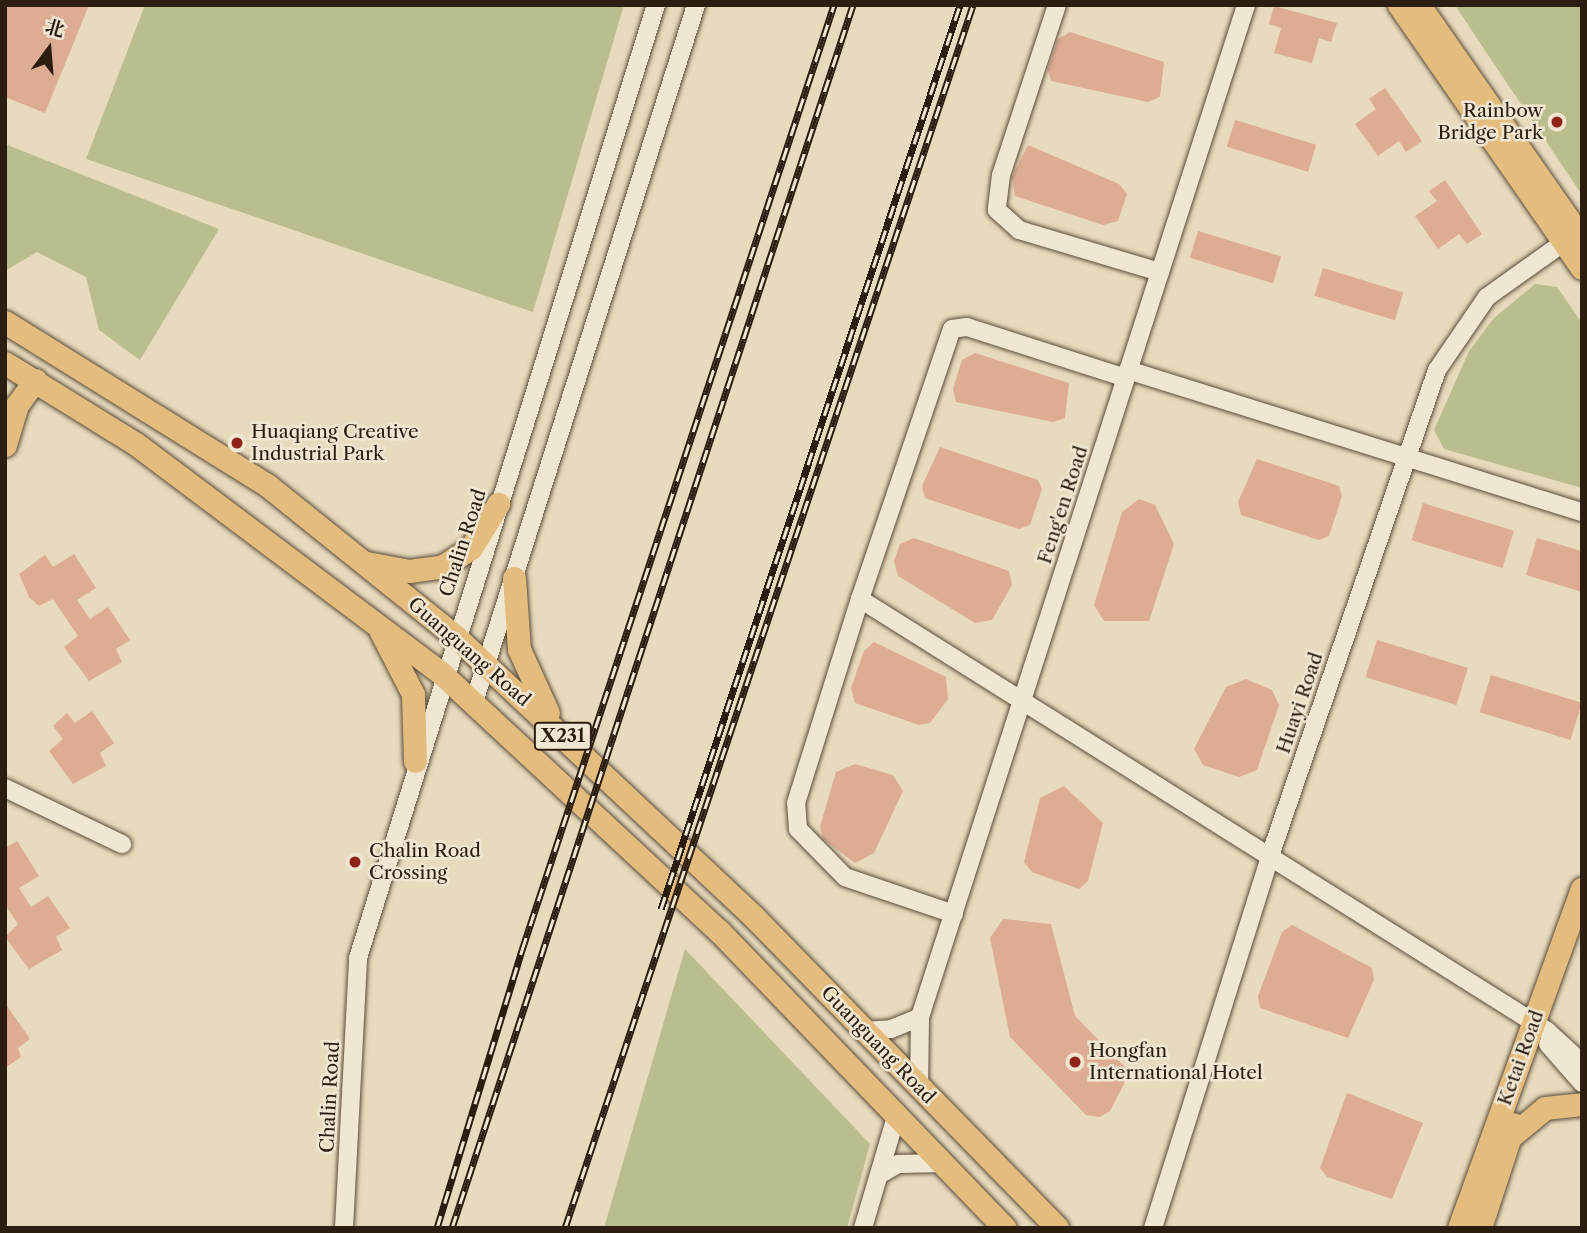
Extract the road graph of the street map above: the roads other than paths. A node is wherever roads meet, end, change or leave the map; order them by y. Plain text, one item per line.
1 (656, 5) edge
2 (696, 5) edge
3 (1058, 5) edge
4 (1246, 5) edge
5 (1399, 5) edge
6 (1419, 5) edge
7 (1573, 241) edge
8 (1582, 268) edge
9 (1160, 272) junction
10 (5, 322) edge
11 (5, 363) edge
12 (1127, 374) junction
13 (35, 380) junction
14 (5, 445) edge
15 (1405, 458) junction
16 (498, 504) junction
17 (1582, 512) edge
18 (362, 562) junction
19 (514, 578) junction
20 (860, 599) junction
21 (369, 615) junction
22 (455, 636) junction
23 (487, 664) junction
24 (442, 674) junction
25 (1022, 700) junction
26 (474, 702) junction
27 (563, 736) junction
28 (415, 761) junction
29 (5, 788) edge
30 (122, 844) dead end
31 (1270, 856) junction
32 (1582, 889) edge
33 (954, 914) junction
34 (1582, 934) edge
35 (920, 1017) junction
36 (864, 1031) junction
37 (1542, 1032) junction
38 (1582, 1063) edge
39 (1582, 1083) edge
40 (919, 1087) junction
41 (1582, 1104) edge
42 (897, 1113) junction
43 (1509, 1138) junction
44 (945, 1163) junction
45 (879, 1175) junction
46 (344, 1228) edge
47 (863, 1228) edge
48 (1006, 1228) edge
49 (1056, 1228) edge
50 (1153, 1228) edge
51 (1460, 1228) edge
52 (1479, 1228) edge

1 - 16 street, Chalin Road
2 - 19 street
3 - 9 street
4 - 9 street, Feng'en Road
5 - 7 main road
6 - 7 main road
7 - 8 main road
7 - 15 street, Huayi Road
9 - 12 street, Feng'en Road
10 - 18 main road, Guanguang Road / X231
11 - 13 main road, Guanguang Road / X231
12 - 15 street
12 - 20 street
12 - 25 street, Feng'en Road
13 - 14 main road
13 - 21 main road, Guanguang Road / X231
15 - 17 street
15 - 31 street, Huayi Road
16 - 18 main road
16 - 22 street, Chalin Road
18 - 22 main road, Guanguang Road / X231
19 - 23 street
19 - 27 main road
20 - 25 street
20 - 33 street
21 - 24 main road, Guanguang Road / X231
21 - 28 main road
22 - 23 main road, Guanguang Road / X231
22 - 24 street, Chalin Road
23 - 26 street
23 - 27 main road, Guanguang Road / X231
24 - 26 main road, Guanguang Road / X231
24 - 28 street, Chalin Road
25 - 31 street
25 - 33 street, Feng'en Road
26 - 42 main road, Guanguang Road / X231
27 - 36 main road, Guanguang Road / X231
28 - 46 street, Chalin Road
29 - 30 street
31 - 37 street
31 - 50 street, Huayi Road
32 - 37 main road, Ketai Road
33 - 35 street, Feng'en Road
34 - 37 main road, Ketai Road
35 - 36 street
35 - 40 street, Feng'en Road
36 - 40 main road, Guanguang Road / X231
37 - 38 street
37 - 39 street
37 - 43 main road, Ketai Road
37 - 51 main road, Ketai Road
40 - 49 main road, Guanguang Road / X231
41 - 43 main road
42 - 44 main road, Guanguang Road / X231
42 - 45 street
43 - 52 main road, Ketai Road
44 - 45 street
44 - 48 main road, Guanguang Road / X231
45 - 47 street

